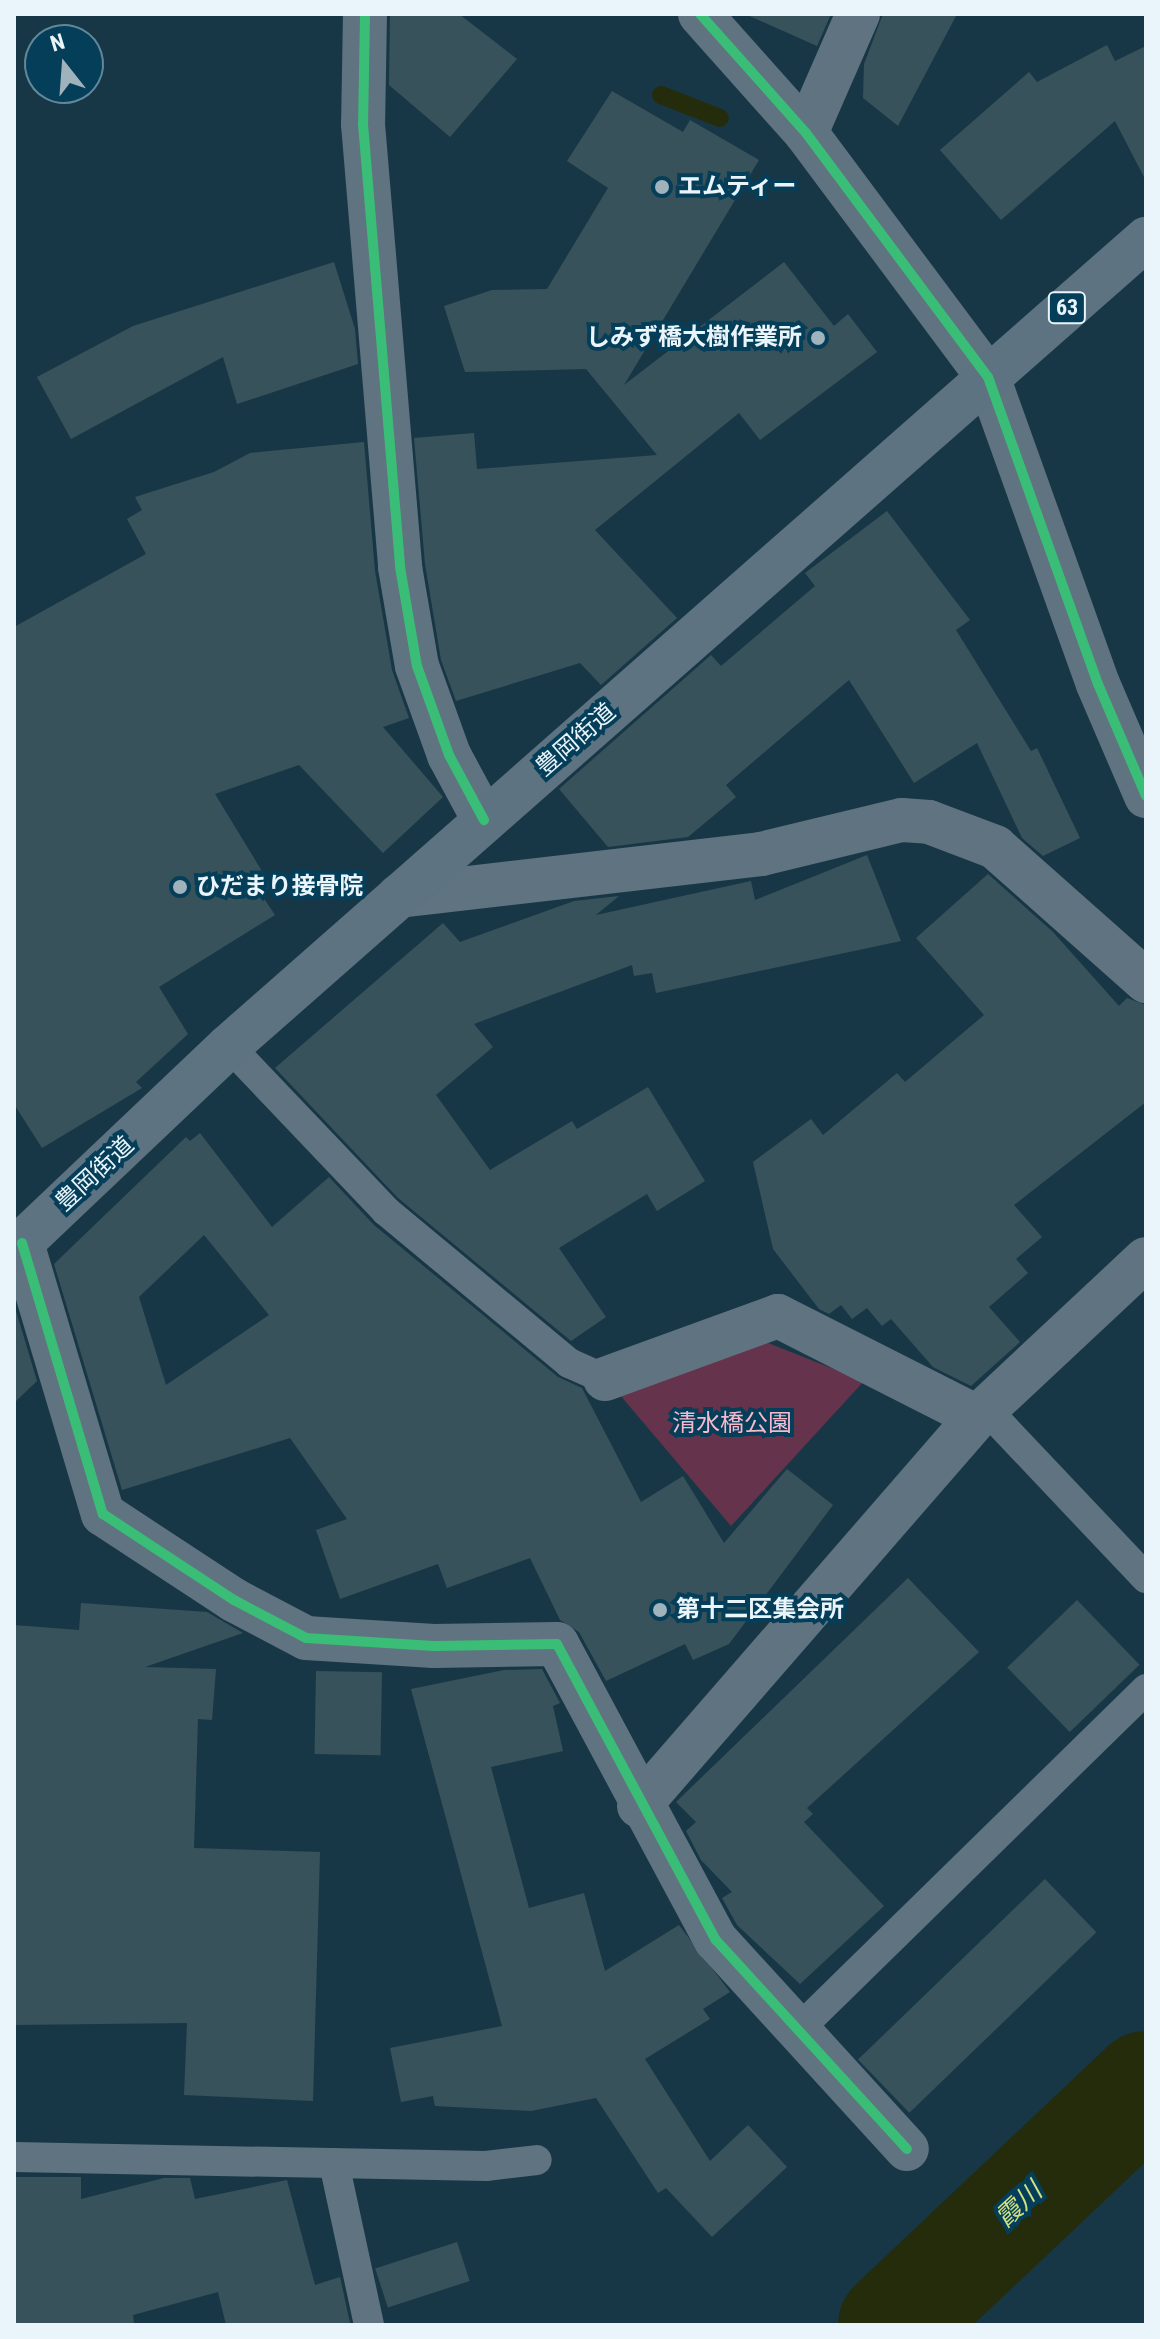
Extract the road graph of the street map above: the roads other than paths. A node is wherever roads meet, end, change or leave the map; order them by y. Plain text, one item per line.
1 (365, 14) edge
2 (700, 14) edge
3 (858, 14) edge
4 (806, 133) junction
5 (1146, 239) edge
6 (988, 377) junction
7 (1146, 795) edge
8 (484, 820) junction
9 (399, 896) junction
10 (1146, 981) edge
11 (229, 1046) junction
12 (18, 1246) edge
13 (1146, 1259) edge
14 (605, 1379) joint
15 (981, 1413) junction
16 (1146, 1578) edge
17 (1146, 1689) edge
18 (639, 1806) junction
19 (799, 2029) junction
20 (907, 2149) dead end
21 (14, 2157) edge
22 (537, 2160) dead end
23 (334, 2163) junction
24 (369, 2325) edge

1 - 8 street
2 - 4 street
3 - 4 street
4 - 6 street
5 - 6 main road, 豊岡街道 / 63
6 - 7 street
6 - 8 main road, 豊岡街道 / 63
8 - 9 main road, 豊岡街道 / 63
9 - 10 street
9 - 11 main road, 豊岡街道 / 63
11 - 12 main road, 豊岡街道 / 63
11 - 14 lane
12 - 18 street
13 - 15 street
14 - 15 street
15 - 16 lane
15 - 18 street
17 - 19 lane
18 - 19 street
19 - 20 street
21 - 23 lane
22 - 23 lane
23 - 24 lane

